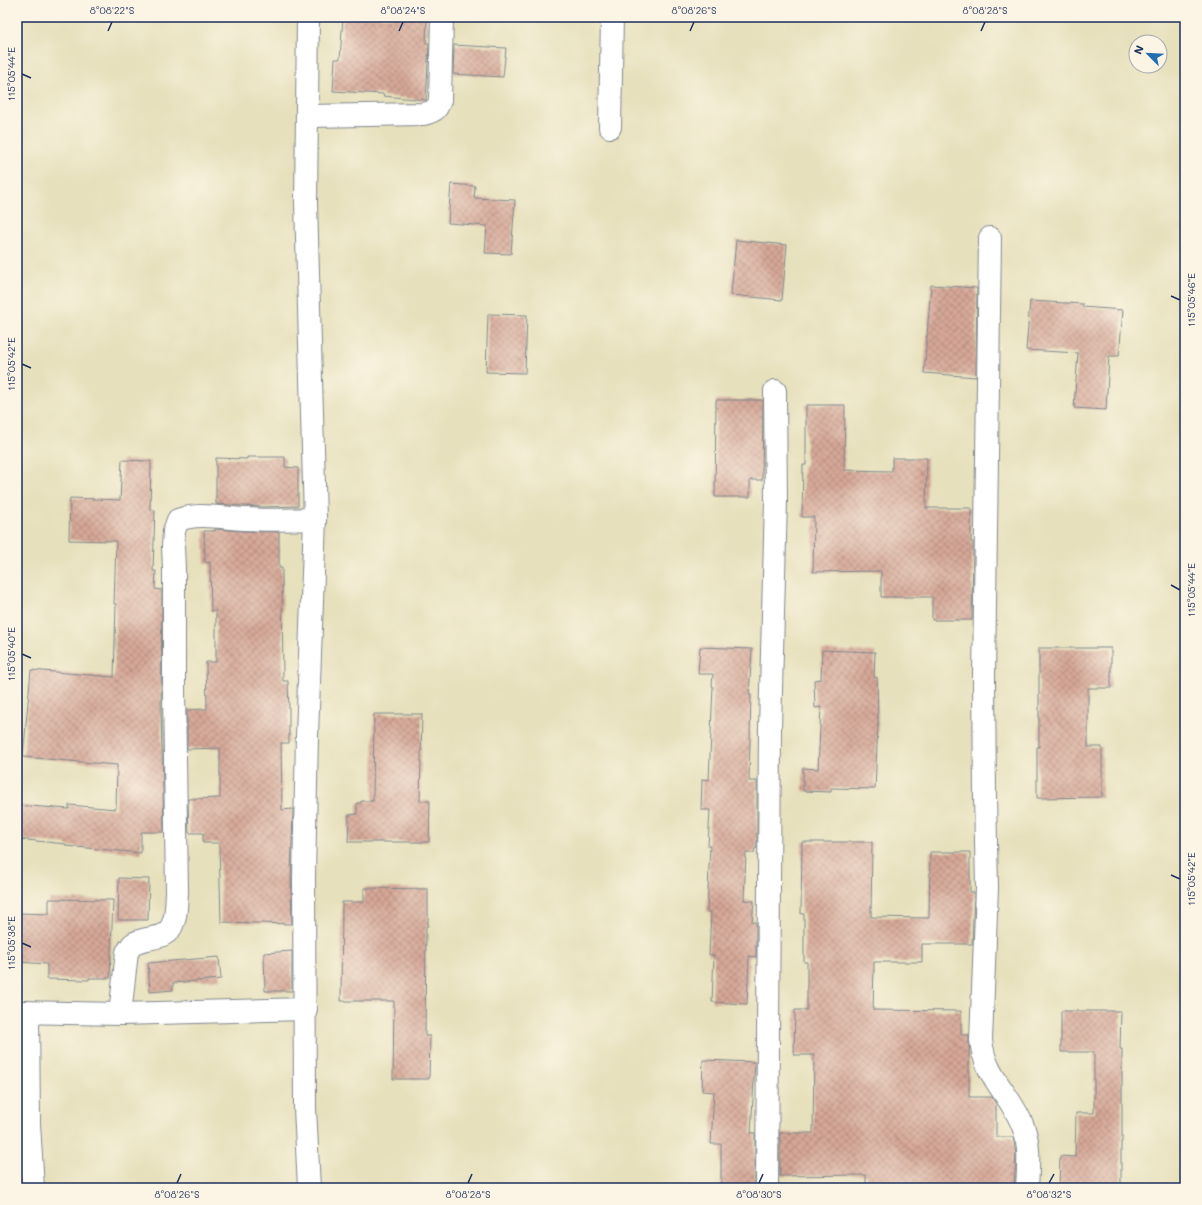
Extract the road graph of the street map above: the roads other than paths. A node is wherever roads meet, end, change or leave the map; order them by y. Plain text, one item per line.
1 (308, 17) edge
2 (442, 17) edge
3 (612, 17) edge
4 (308, 116) junction
5 (610, 127) dead end
6 (990, 238) dead end
7 (775, 391) dead end
8 (315, 519) junction
9 (306, 1008) junction
10 (22, 1012) edge
11 (120, 1014) junction
12 (33, 1188) edge
13 (309, 1188) edge
14 (767, 1188) edge
15 (1027, 1188) edge

1 - 4 street
2 - 4 street
3 - 5 street
4 - 8 street
6 - 15 street
7 - 14 street
8 - 9 street
8 - 11 street
9 - 11 street
9 - 13 street
10 - 11 street
10 - 12 street

